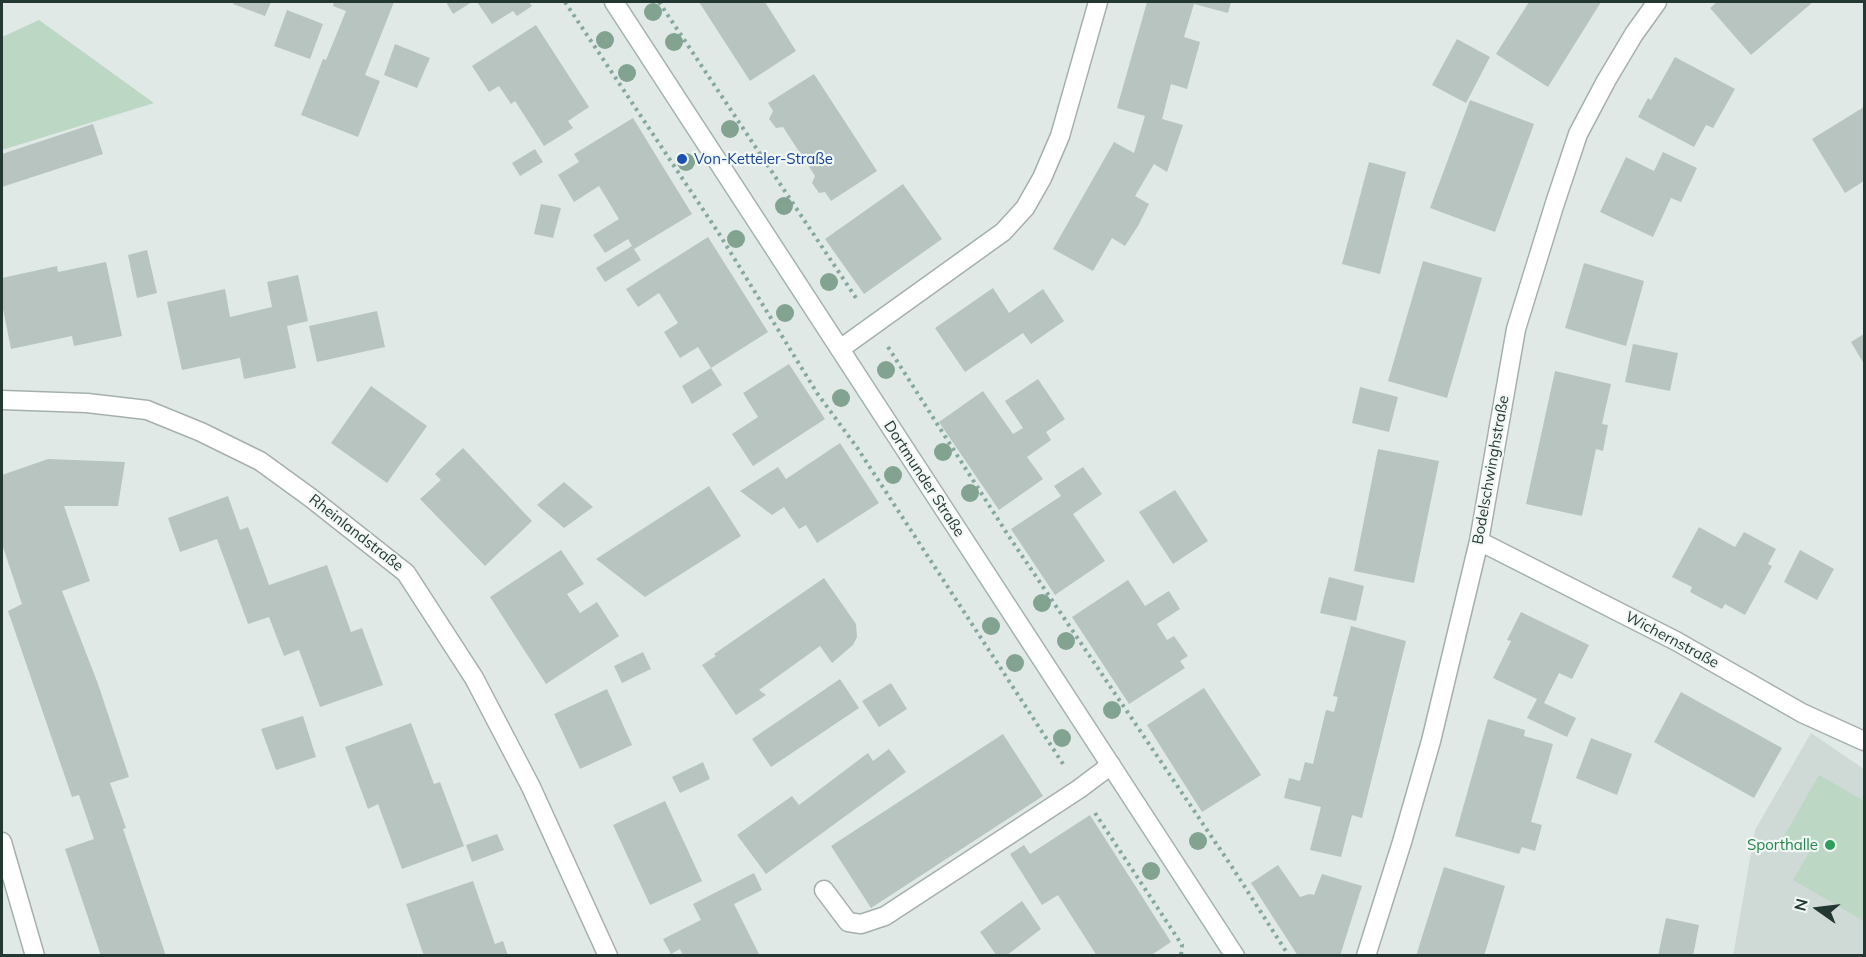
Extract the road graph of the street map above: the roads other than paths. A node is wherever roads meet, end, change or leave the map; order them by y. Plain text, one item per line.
1 (614, 2) edge
2 (1098, 2) edge
3 (1657, 2) edge
4 (840, 349) junction
5 (2, 400) edge
6 (1479, 541) junction
7 (1864, 741) edge
8 (1111, 765) junction
9 (2, 842) edge
10 (824, 890) dead end
11 (35, 956) edge
12 (608, 956) edge
13 (1235, 956) edge
14 (1366, 956) edge

1 - 4 street, Dortmunder Straße
2 - 4 street
3 - 6 street, Bodelschwinghstraße
4 - 8 street, Dortmunder Straße
5 - 12 street, Rheinlandstraße
6 - 7 street, Wichernstraße
6 - 14 street, Bodelschwinghstraße
8 - 10 street
8 - 13 street, Dortmunder Straße
9 - 11 street

